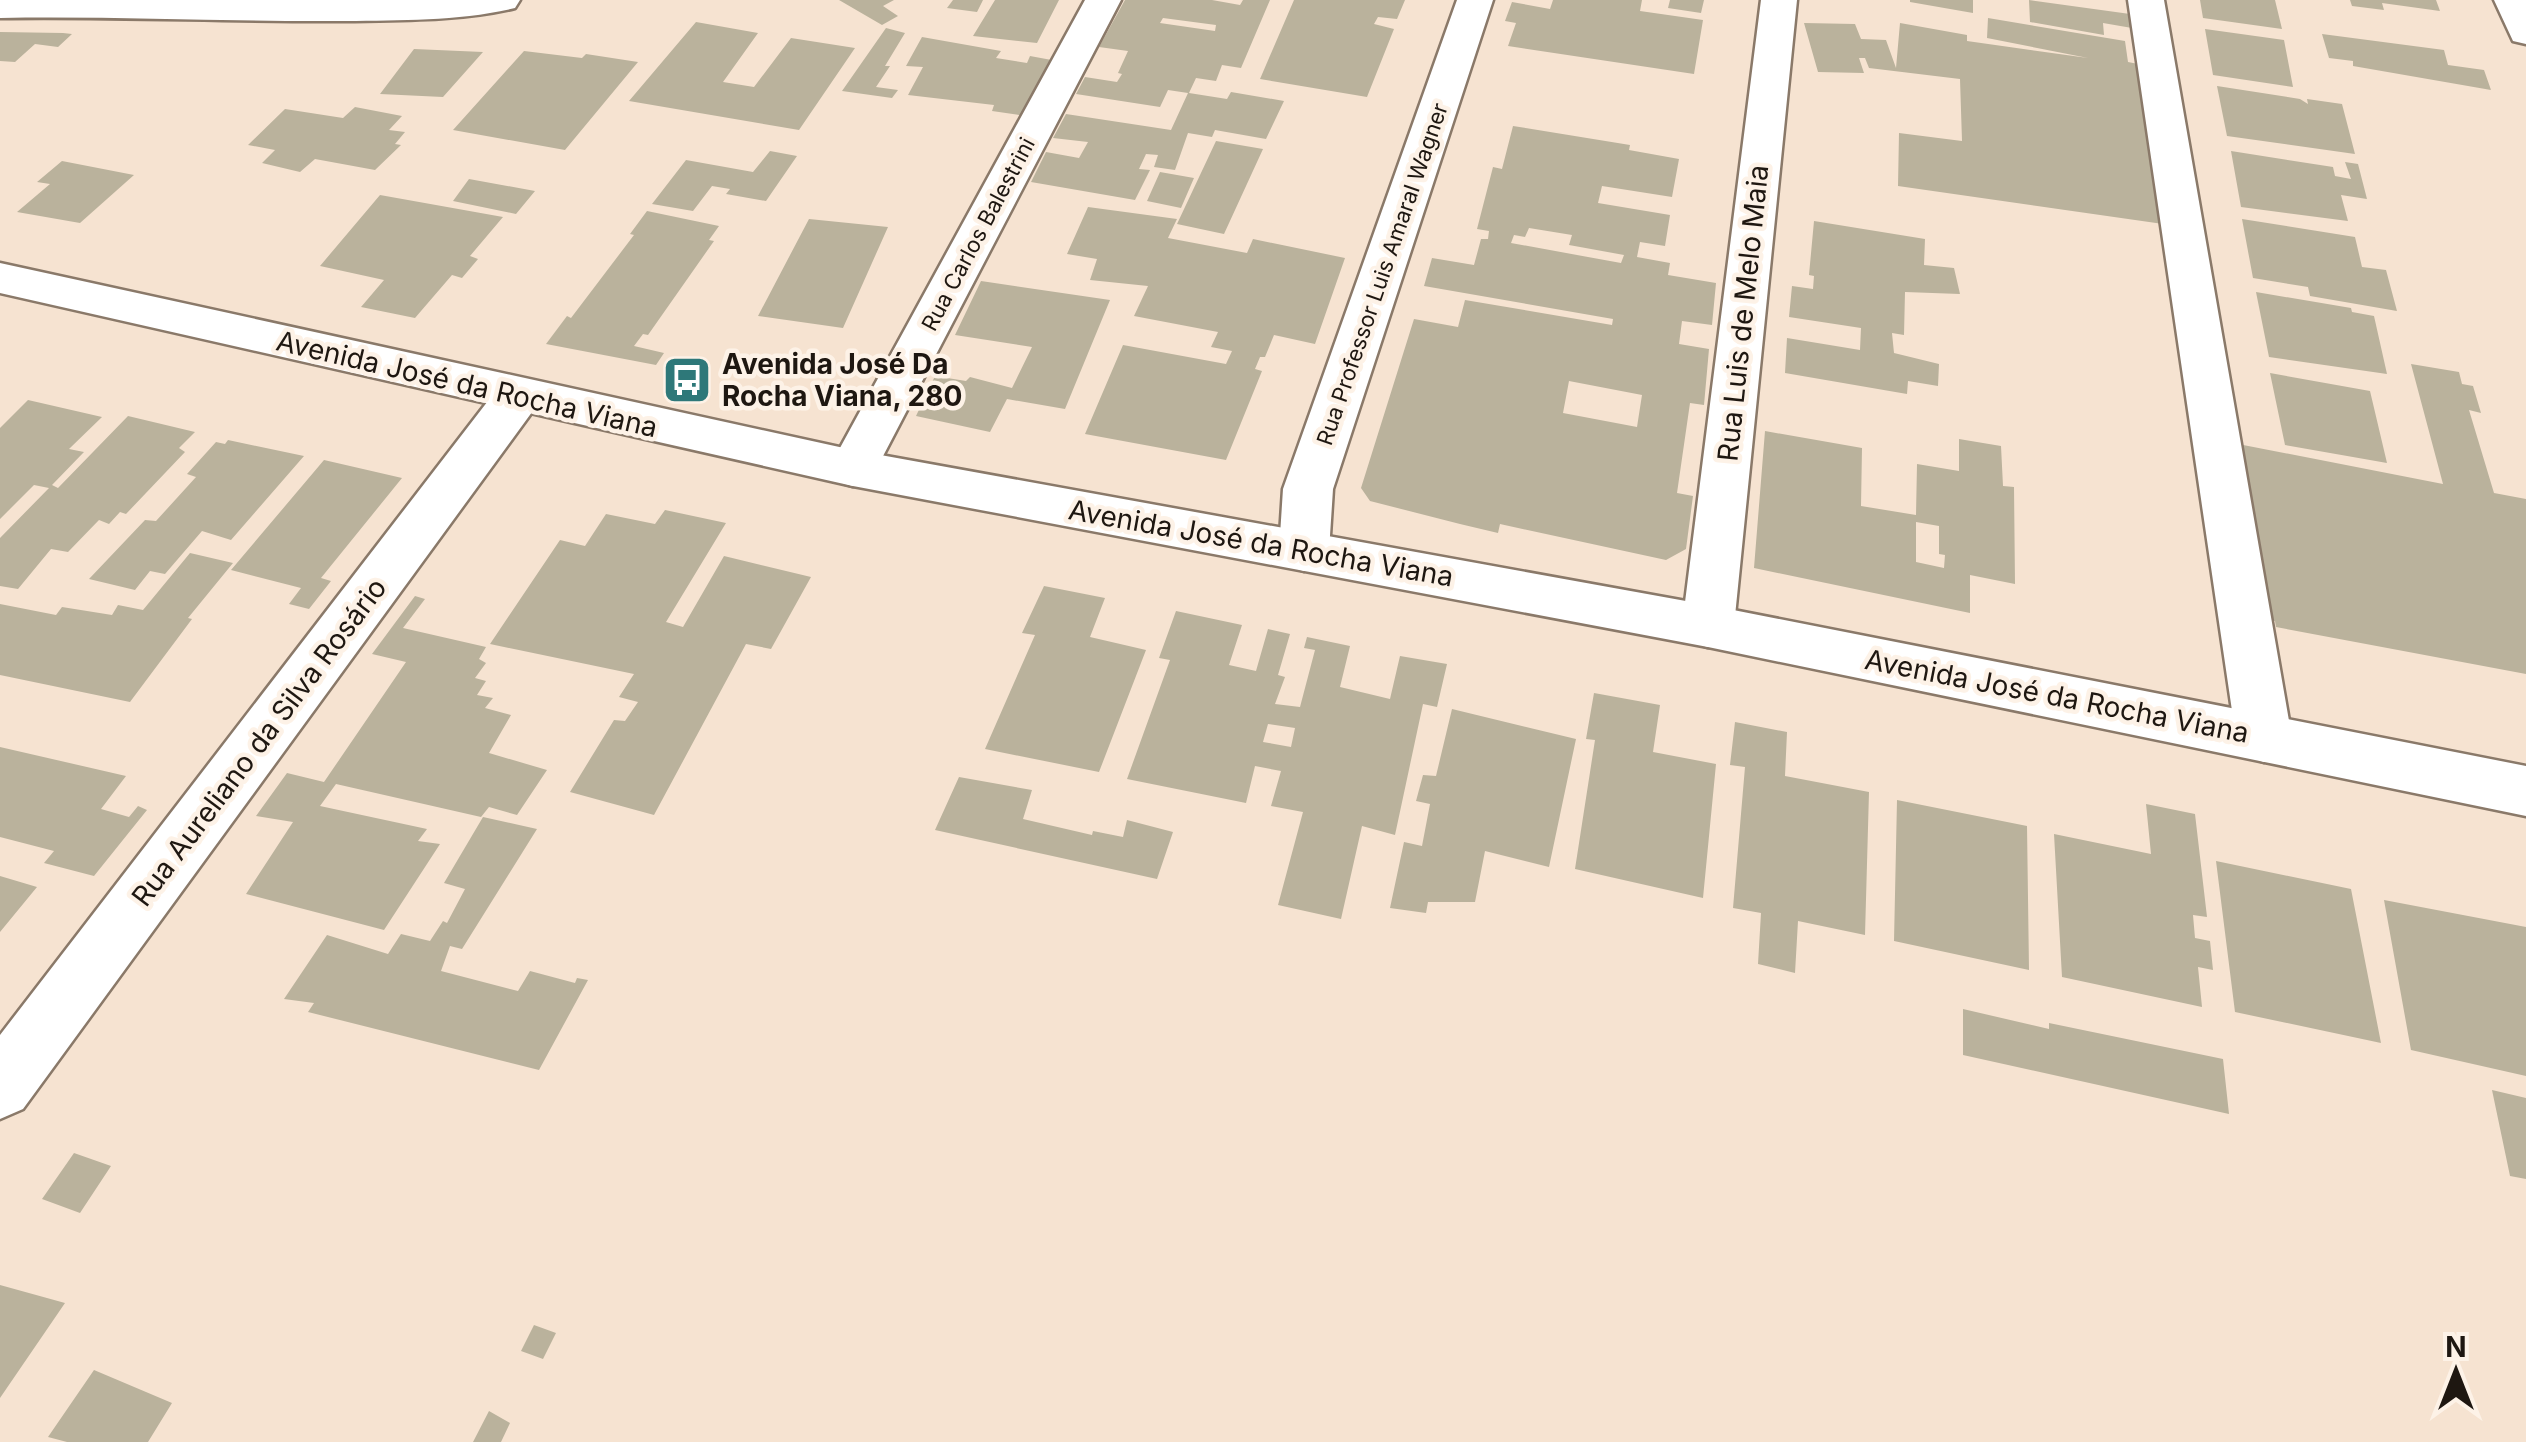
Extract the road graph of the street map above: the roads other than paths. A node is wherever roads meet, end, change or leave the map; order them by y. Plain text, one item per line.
1 (502, 0) edge
2 (1103, 0) edge
3 (1475, 0) edge
4 (1778, 0) edge
5 (2146, 0) edge
6 (2512, 0) edge
7 (0, 7) edge
8 (2526, 34) edge
9 (0, 278) edge
10 (518, 396) junction
11 (853, 468) junction
12 (1304, 551) junction
13 (1708, 626) junction
14 (2264, 738) junction
15 (2526, 791) edge
16 (0, 1087) edge

1 - 7 street
2 - 11 street, Rua Carlos Balestrini
3 - 12 street, Rua Professor Luis Amaral Wagner
4 - 13 street, Rua Luis de Melo Maia
5 - 14 street
6 - 8 street
9 - 10 street, Avenida José da Rocha Viana
10 - 11 street, Avenida José da Rocha Viana
10 - 16 street, Rua Aureliano da Silva Rosário
11 - 12 street, Avenida José da Rocha Viana
12 - 13 street, Avenida José da Rocha Viana
13 - 14 street, Avenida José da Rocha Viana
14 - 15 street, Avenida José da Rocha Viana

